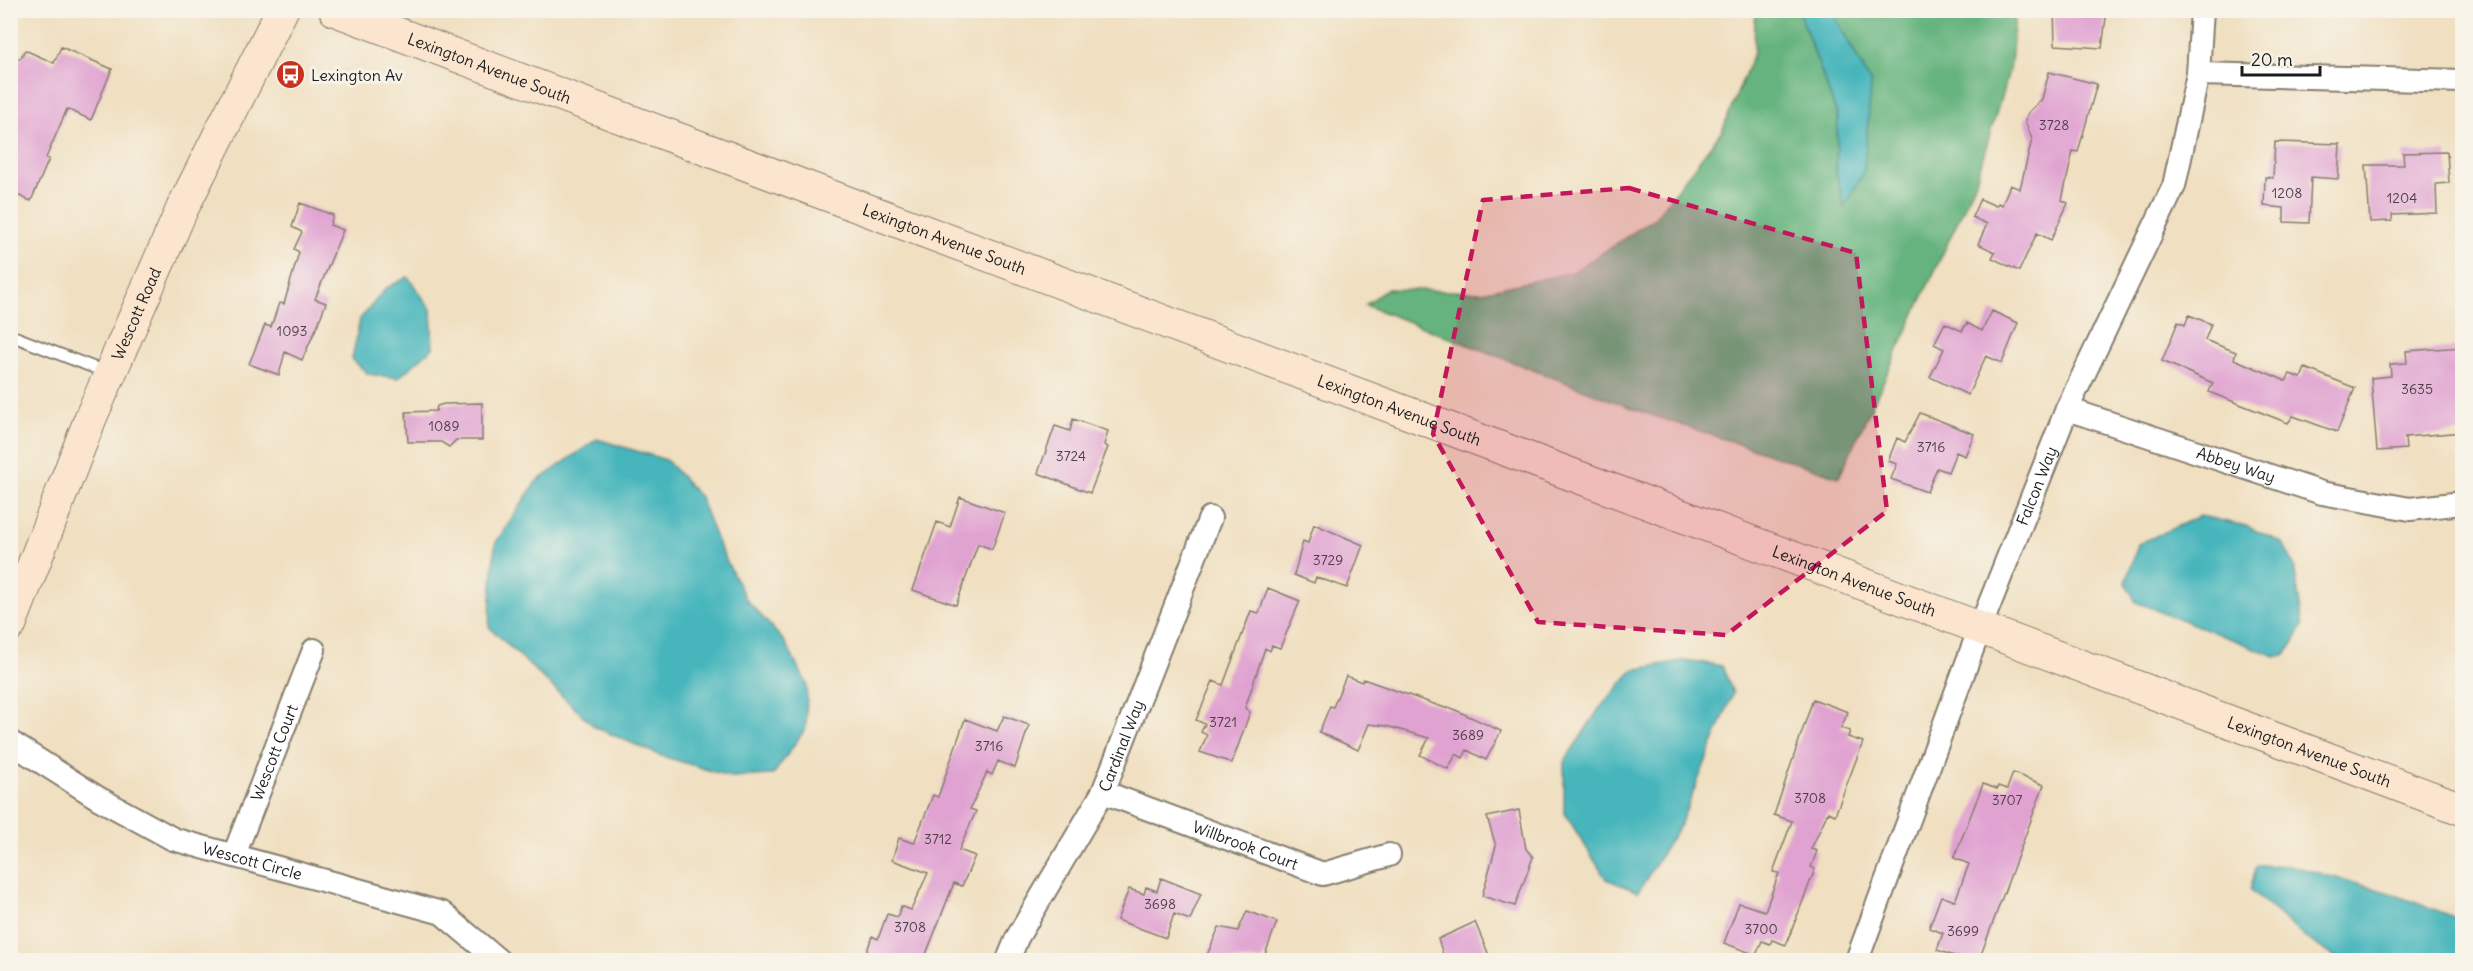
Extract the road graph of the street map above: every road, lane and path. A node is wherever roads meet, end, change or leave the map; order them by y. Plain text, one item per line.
1 (282, 10) edge
2 (335, 10) edge
3 (2202, 10) edge
4 (2198, 74) junction
5 (2463, 81) edge
6 (10, 335) edge
7 (110, 374) junction
8 (2067, 409) junction
9 (2463, 503) edge
10 (1210, 518) dead end
11 (10, 625) edge
12 (1980, 628) junction
13 (314, 650) dead end
14 (10, 742) edge
15 (1103, 792) junction
16 (2463, 809) edge
17 (234, 855) junction
18 (1389, 855) dead end
19 (498, 960) edge
20 (1008, 960) edge
21 (1857, 960) edge

1 - 7 street, Wescott Road
2 - 12 street, Lexington Avenue South
3 - 4 street, Falcon Way
4 - 5 street
4 - 8 street, Falcon Way
6 - 7 lane
7 - 11 street, Wescott Road
8 - 9 street, Abbey Way
8 - 12 street, Falcon Way
10 - 15 street, Cardinal Way
12 - 16 street, Lexington Avenue South
12 - 21 street, Falcon Way
13 - 17 street, Wescott Court
14 - 17 street, Wescott Circle
15 - 18 street, Willbrook Court
15 - 20 street, Cardinal Way
17 - 19 street, Wescott Circle

